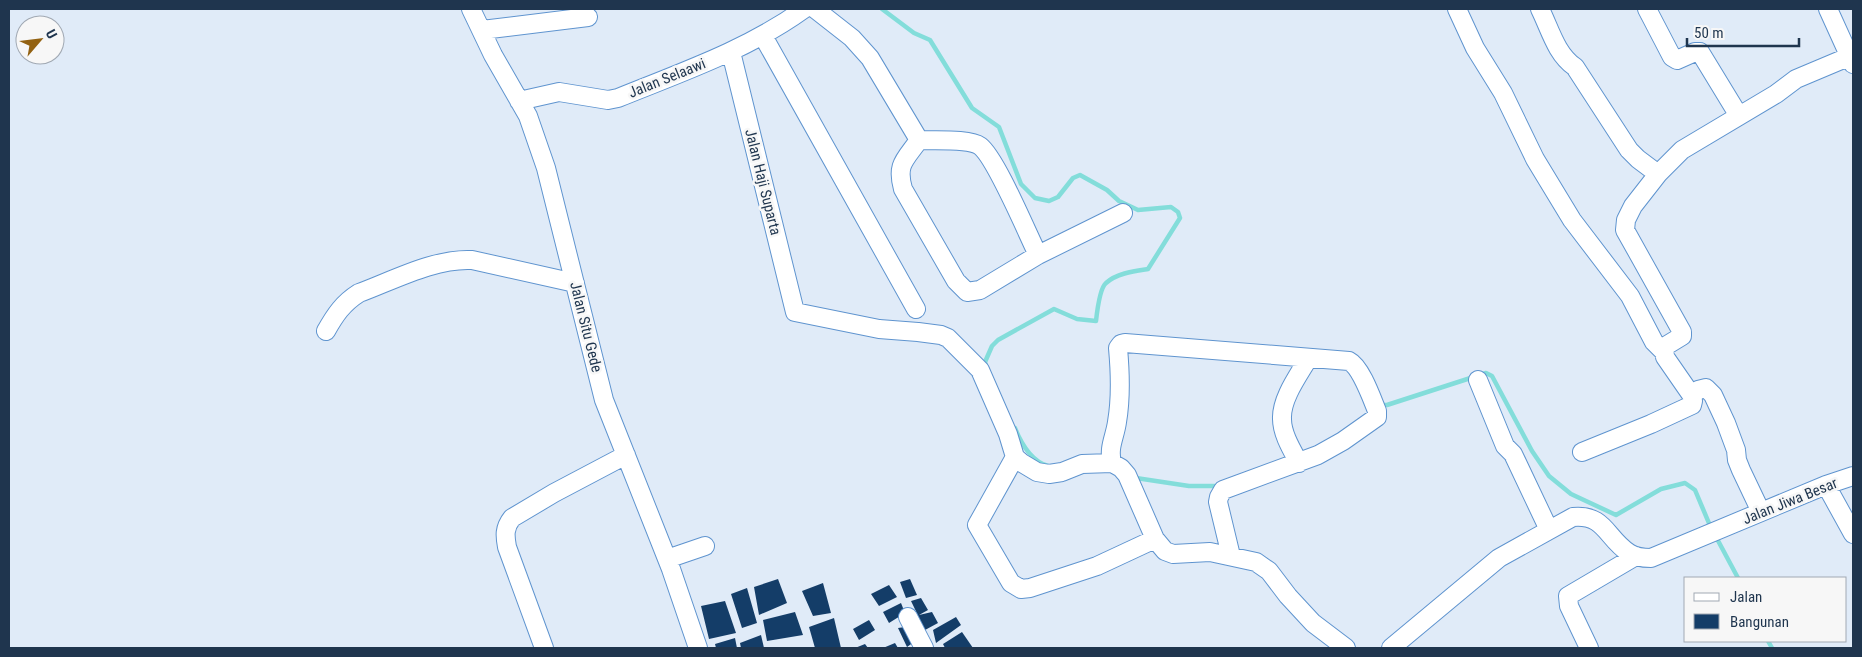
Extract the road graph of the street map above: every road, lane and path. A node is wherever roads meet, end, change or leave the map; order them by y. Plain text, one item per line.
1 (471, 9) edge
2 (804, 9) edge
3 (816, 9) edge
4 (1457, 9) edge
5 (1540, 9) edge
6 (1647, 9) edge
7 (1828, 9) edge
8 (588, 17) dead end
9 (482, 30) junction
10 (763, 36) junction
11 (731, 52) junction
12 (1852, 59) edge
13 (519, 101) junction
14 (1739, 116) junction
15 (919, 140) junction
16 (1658, 174) junction
17 (1123, 213) dead end
18 (1038, 255) junction
19 (575, 283) junction
20 (916, 309) dead end
21 (326, 330) dead end
22 (1663, 351) junction
23 (1308, 358) junction
24 (1478, 380) dead end
25 (1692, 396) junction
26 (1582, 452) dead end
27 (626, 455) junction
28 (1015, 456) junction
29 (1111, 459) junction
30 (1297, 459) junction
31 (1853, 476) edge
32 (1826, 485) junction
33 (1761, 512) junction
34 (1549, 530) junction
35 (1853, 534) edge
36 (1155, 539) junction
37 (705, 546) dead end
38 (1231, 556) junction
39 (1636, 556) junction
40 (667, 559) junction
41 (908, 617) dead end
42 (544, 648) edge
43 (698, 648) edge
44 (924, 648) edge
45 (1346, 648) edge
46 (1391, 648) edge
47 (1589, 648) edge

1 - 9 street, Jalan Situ Gede
2 - 10 street, Jalan Selaawi
3 - 15 street
4 - 22 street
5 - 16 street
6 - 14 street
7 - 12 street
8 - 9 street
9 - 13 street, Jalan Situ Gede
10 - 11 street, Jalan Selaawi
10 - 20 street
11 - 13 street, Jalan Selaawi
11 - 28 street, Jalan Haji Suparta
12 - 14 street
13 - 19 street, Jalan Situ Gede
14 - 16 street
15 - 18 street
15 - 18 street
16 - 22 street
17 - 18 street
19 - 21 street
19 - 27 street, Jalan Situ Gede
22 - 25 street
23 - 29 street
23 - 30 street
23 - 30 street
24 - 34 street
25 - 26 street
25 - 33 street
27 - 40 street, Jalan Situ Gede
27 - 42 street
28 - 29 street
28 - 36 street
29 - 36 street
30 - 38 street
31 - 32 street, Jalan Jiwa Besar
32 - 33 street, Jalan Jiwa Besar
32 - 35 street
33 - 39 street, Jalan Jiwa Besar
34 - 39 street
34 - 46 street
36 - 38 street
37 - 40 street
38 - 45 street
39 - 47 street
40 - 43 street, Jalan Situ Gede
41 - 44 street

